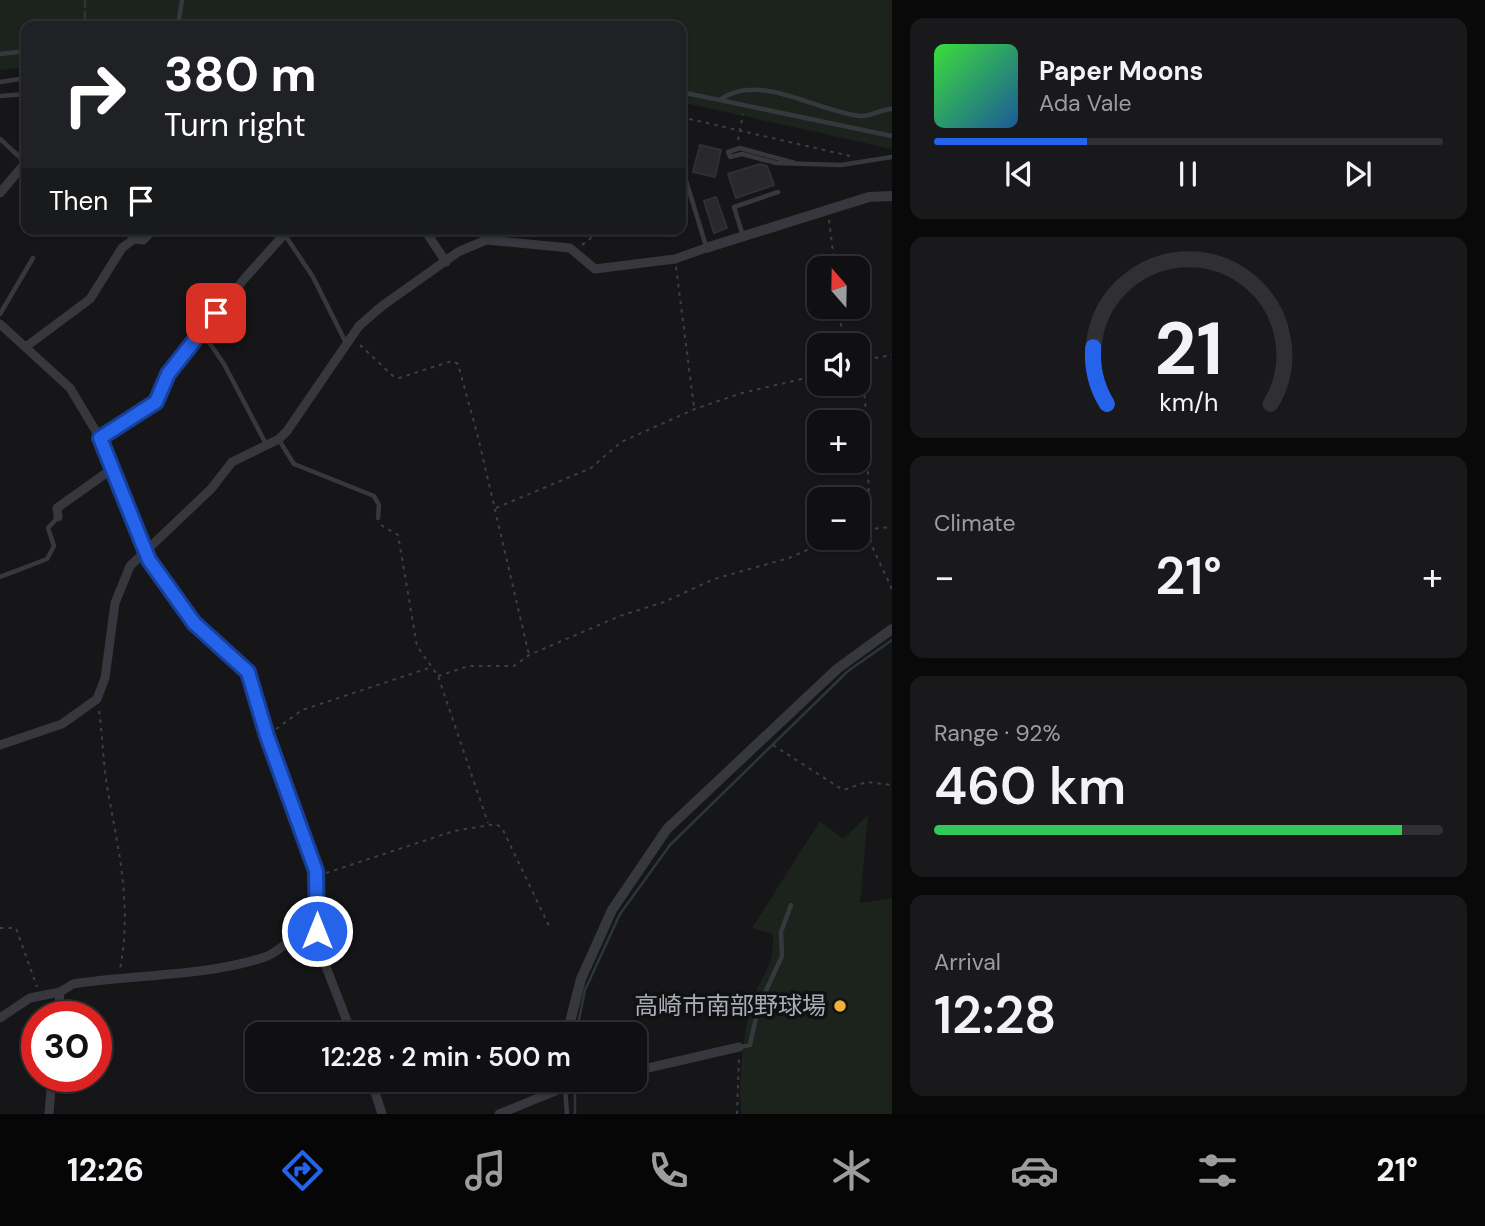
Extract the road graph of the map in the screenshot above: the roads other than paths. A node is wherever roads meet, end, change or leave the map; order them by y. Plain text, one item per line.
1 (182, 0) edge
2 (179, 21) edge
3 (21, 52) edge
4 (0, 54) edge
5 (21, 79) edge
6 (0, 82) edge
7 (686, 93) edge
8 (21, 94) edge
9 (0, 96) edge
10 (721, 100) junction
11 (892, 109) edge
12 (892, 136) edge
13 (0, 139) edge
14 (892, 157) edge
15 (21, 158) edge
16 (795, 163) junction
17 (21, 168) edge
18 (686, 181) edge
19 (778, 192) dead end
20 (0, 193) edge
21 (892, 196) edge
22 (149, 235) edge
23 (280, 235) edge
24 (286, 235) edge
25 (428, 235) edge
26 (744, 236) junction
27 (706, 248) junction
28 (33, 258) dead end
29 (446, 262) junction
30 (0, 314) edge
31 (0, 324) edge
32 (202, 331) junction
33 (348, 340) junction
34 (27, 346) junction
35 (100, 438) junction
36 (279, 439) junction
37 (266, 444) junction
38 (111, 469) junction
39 (58, 517) joint
40 (378, 518) road end
41 (145, 551) junction
42 (0, 578) edge
43 (892, 629) edge
44 (0, 745) edge
45 (791, 905) dead end
46 (316, 938) junction
47 (60, 992) junction
48 (59, 1001) edge
49 (0, 1018) edge
50 (348, 1022) edge
51 (570, 1022) edge
52 (739, 1047) joint
53 (647, 1068) edge
54 (51, 1092) edge
55 (375, 1092) edge
56 (547, 1092) edge
57 (566, 1092) edge
58 (49, 1114) edge
59 (382, 1114) edge
60 (499, 1114) edge
61 (567, 1114) edge

1 - 2 lane
3 - 4 lane
5 - 6 lane
7 - 10 lane
8 - 9 lane
10 - 11 lane
10 - 12 lane
13 - 15 lane
14 - 16 lane
16 - 16 lane
17 - 20 street
18 - 27 lane
19 - 26 lane
21 - 26 street
22 - 34 street
23 - 32 street
24 - 33 lane
25 - 29 street
26 - 27 street
27 - 29 street
28 - 30 lane
29 - 33 street
31 - 34 street
32 - 35 street
32 - 37 lane
33 - 36 street
34 - 35 street
35 - 38 street
36 - 37 street
36 - 40 lane
37 - 41 street
38 - 39 street
38 - 41 street
39 - 42 lane
41 - 44 street
41 - 46 street
43 - 51 street
45 - 52 lane
46 - 47 street
46 - 50 street
47 - 48 street
47 - 49 street
52 - 53 street
54 - 58 street
55 - 59 street
56 - 60 street
57 - 61 lane

